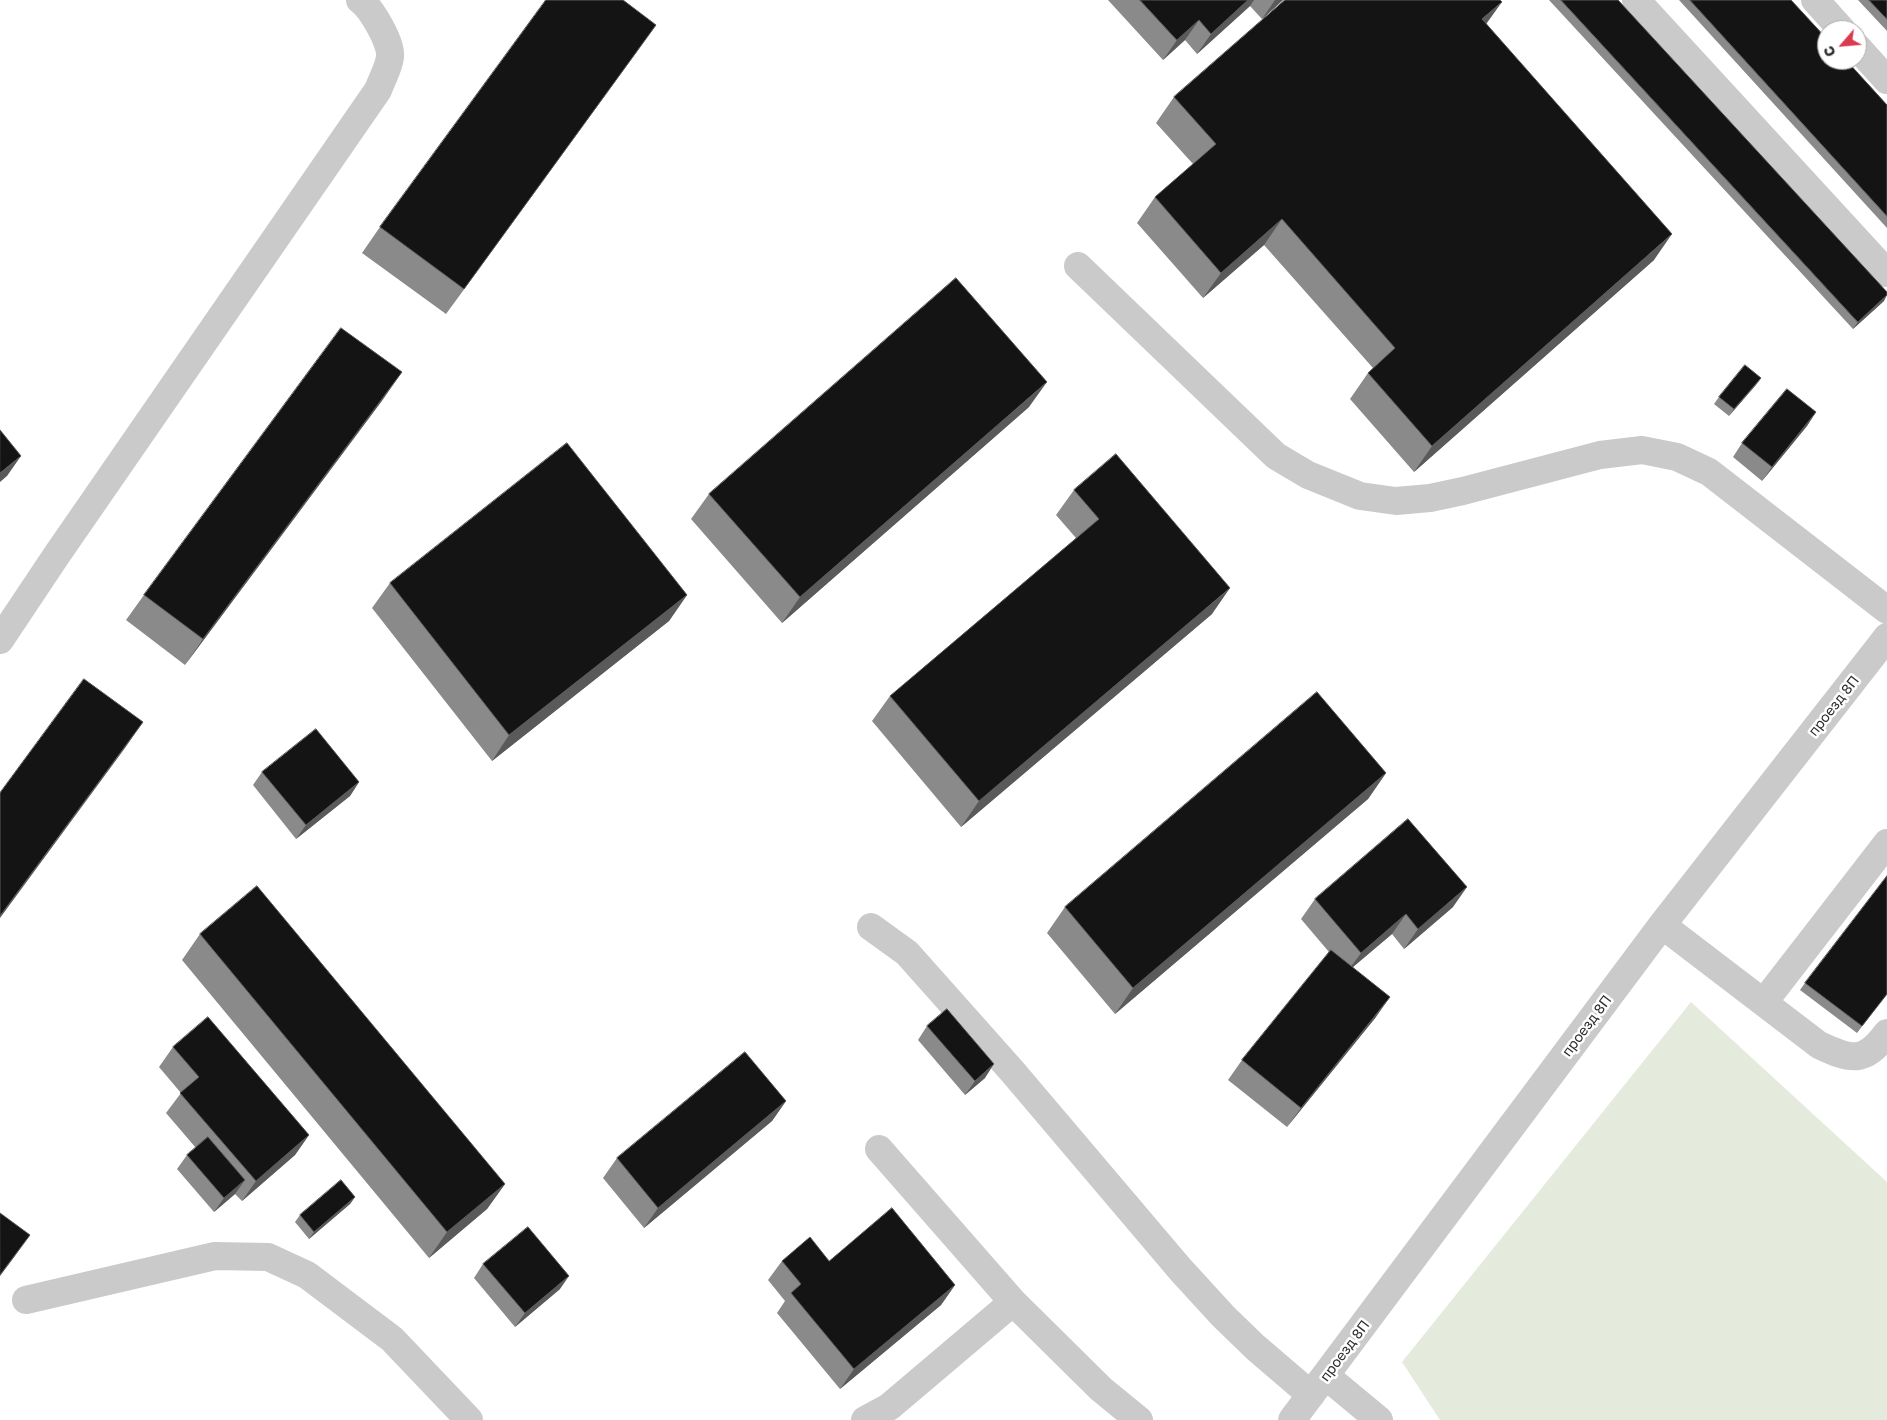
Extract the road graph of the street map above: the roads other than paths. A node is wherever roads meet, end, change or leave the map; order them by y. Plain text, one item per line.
1 (360, 0) edge
2 (1636, 0) edge
3 (1815, 0) edge
4 (1833, 20) edge
5 (1867, 57) edge
6 (1887, 80) edge
7 (1078, 266) dead end
8 (1887, 273) edge
9 (1887, 610) edge
10 (1887, 637) edge
11 (0, 640) edge
12 (1887, 843) edge
13 (1662, 925) junction
14 (871, 927) dead end
15 (1764, 1002) junction
16 (1887, 1033) edge
17 (879, 1149) dead end
18 (26, 1300) dead end
19 (1013, 1302) junction
20 (1319, 1386) junction
21 (469, 1420) edge
22 (865, 1420) edge
23 (1139, 1420) edge
24 (1292, 1420) edge
25 (1380, 1420) edge

1 - 11 street
2 - 8 street
3 - 4 street
5 - 6 street
7 - 9 street
10 - 13 street, проезд 8П
12 - 15 street
13 - 15 street
13 - 20 street, проезд 8П
14 - 20 street
15 - 16 street
17 - 19 street
18 - 21 street
19 - 22 street
19 - 23 street
20 - 24 street, проезд 8П
20 - 25 street

